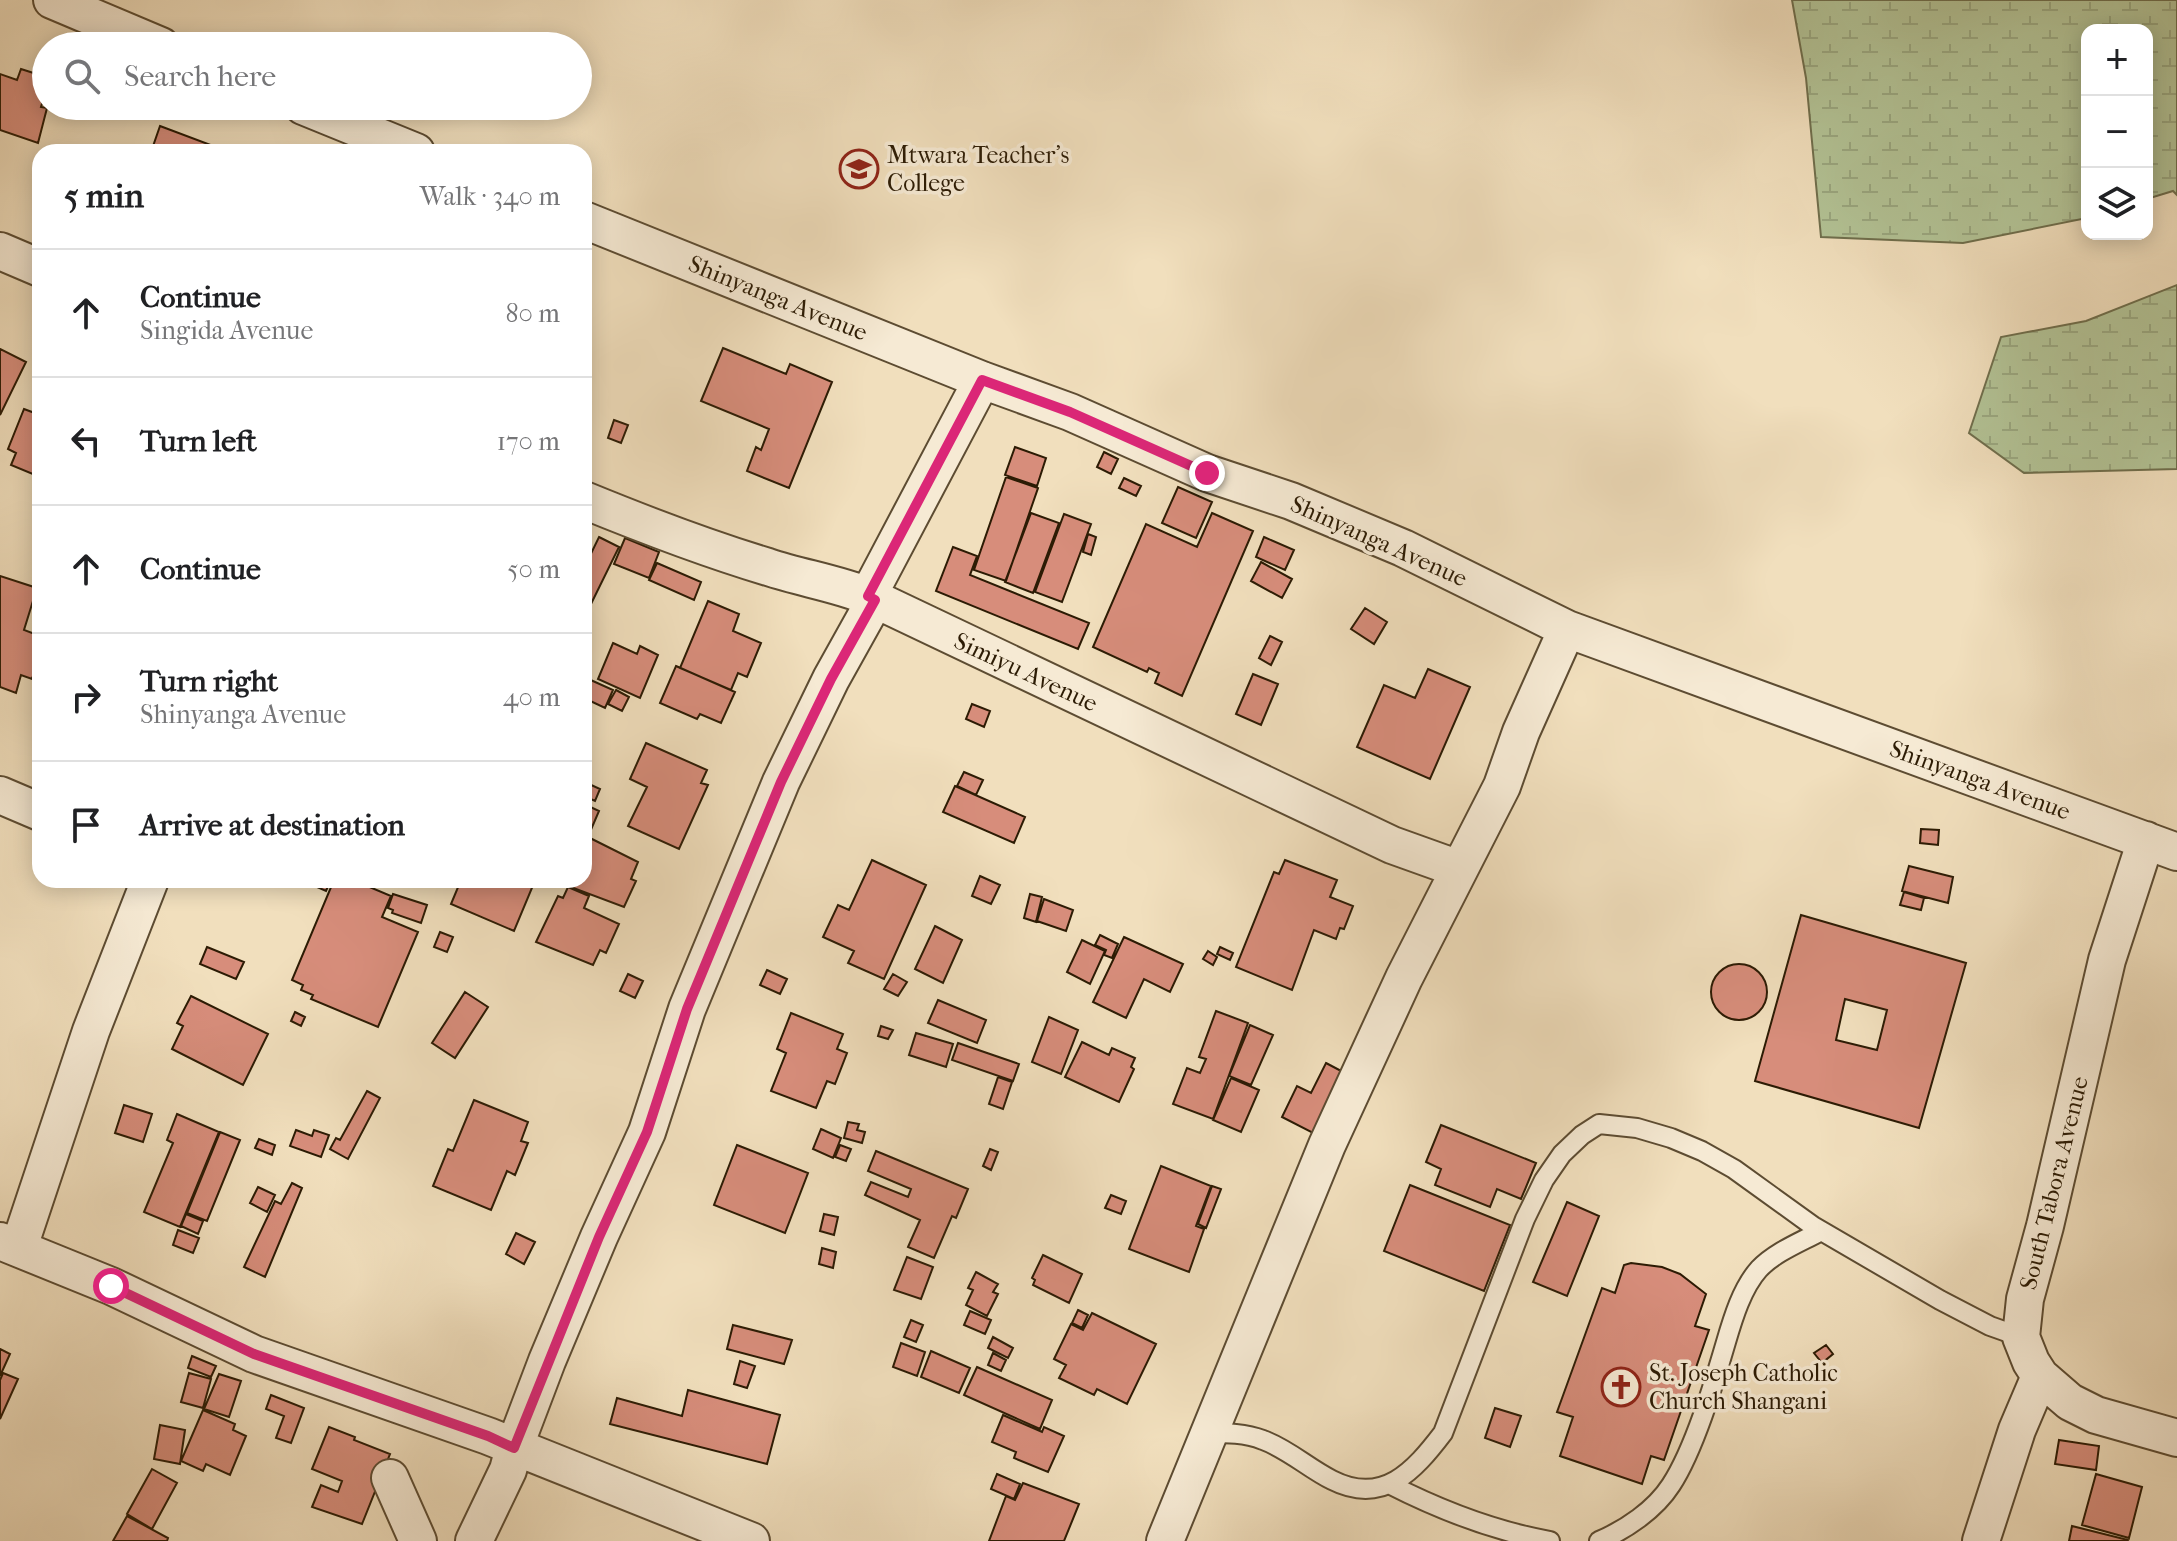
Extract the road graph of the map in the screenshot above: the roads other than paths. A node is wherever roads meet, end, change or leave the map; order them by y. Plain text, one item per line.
1 (52, 0) edge
2 (128, 32) edge
3 (337, 120) edge
4 (396, 144) edge
5 (592, 223) edge
6 (0, 251) edge
7 (32, 265) edge
8 (982, 380) junction
9 (592, 503) edge
10 (872, 598) junction
11 (1567, 629) junction
12 (0, 795) edge
13 (32, 809) edge
14 (2162, 846) edge
15 (1459, 869) junction
16 (147, 888) edge
17 (1821, 1231) junction
18 (9, 1244) edge
19 (2021, 1337) junction
20 (2040, 1376) junction
21 (1208, 1433) junction
22 (2177, 1438) edge
23 (514, 1448) junction
24 (390, 1478) dead end
25 (1389, 1484) junction
26 (418, 1541) edge
27 (474, 1541) edge
28 (751, 1541) edge
29 (1165, 1541) edge
30 (1550, 1541) edge
31 (1599, 1541) edge
32 (1981, 1541) edge

1 - 2 street
3 - 4 street
5 - 8 street, Shinyanga Avenue
6 - 7 street
8 - 10 street
8 - 11 street, Shinyanga Avenue
9 - 10 street, Simiyu Avenue
10 - 15 street, Simiyu Avenue
10 - 23 street
11 - 14 street, Shinyanga Avenue
11 - 15 street
12 - 13 street
14 - 19 street, South Tabora Avenue
15 - 21 street
16 - 18 street
17 - 19 lane
17 - 25 lane
17 - 31 lane
18 - 23 street
19 - 20 street
20 - 22 street
20 - 32 street
21 - 25 lane
21 - 29 street
23 - 27 street
23 - 28 street
24 - 26 street
25 - 30 lane

